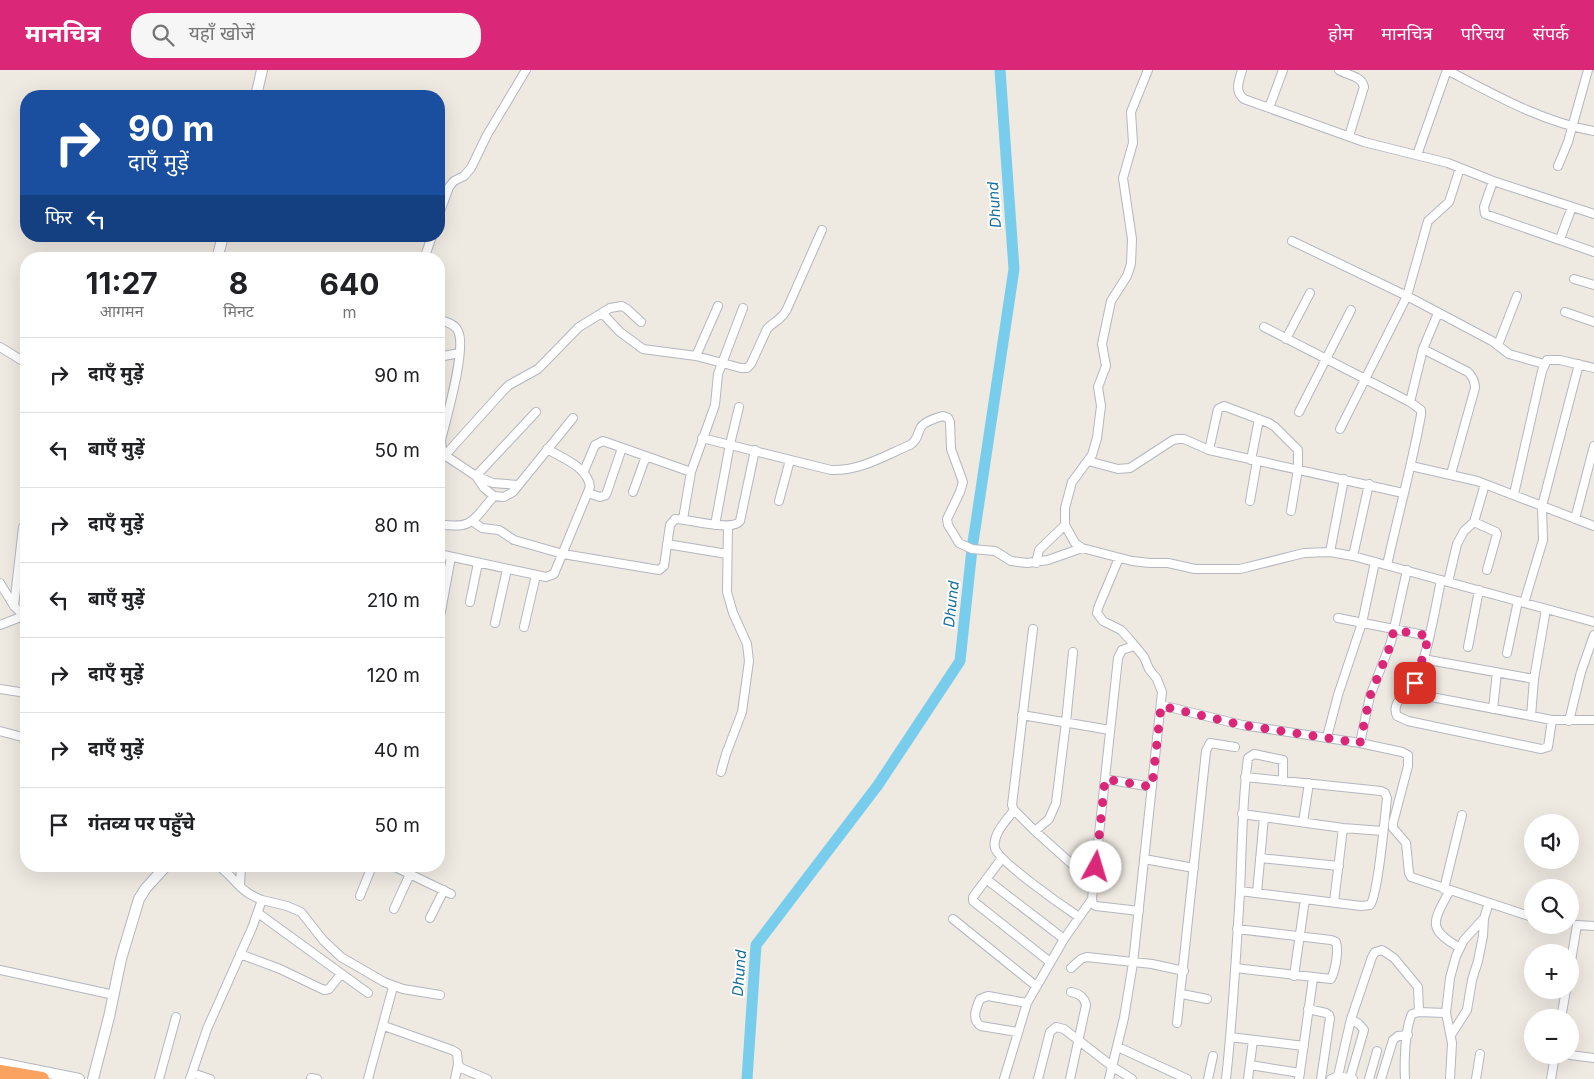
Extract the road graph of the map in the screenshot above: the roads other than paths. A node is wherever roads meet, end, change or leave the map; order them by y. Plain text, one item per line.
1 (262, 70) edge
2 (526, 70) edge
3 (1148, 70) edge
4 (1283, 70) edge
5 (1339, 70) edge
6 (1447, 70) edge
7 (1588, 70) edge
8 (1240, 71) edge
9 (257, 90) edge
10 (1269, 108) junction
11 (1572, 128) junction
12 (1594, 131) edge
13 (1348, 136) junction
14 (1417, 155) junction
15 (1558, 166) dead end
16 (1460, 168) junction
17 (1493, 181) junction
18 (445, 198) edge
19 (1572, 207) junction
20 (1594, 214) edge
21 (822, 230) dead end
22 (1560, 239) junction
23 (1292, 240) dead end
24 (1594, 252) edge
25 (1574, 279) dead end
26 (1594, 285) edge
27 (1310, 293) dead end
28 (1407, 296) junction
29 (1517, 296) dead end
30 (718, 306) dead end
31 (743, 308) dead end
32 (1351, 310) dead end
33 (1564, 312) dead end
34 (602, 313) junction
35 (1438, 313) junction
36 (445, 322) edge
37 (641, 322) dead end
38 (1594, 322) edge
39 (1264, 327) dead end
40 (1286, 339) junction
41 (1498, 345) junction
42 (0, 347) edge
43 (1423, 349) junction
44 (460, 353) junction
45 (445, 356) edge
46 (696, 356) junction
47 (20, 359) edge
48 (1326, 360) junction
49 (722, 363) junction
50 (1544, 364) junction
51 (1580, 364) junction
52 (1594, 368) edge
53 (1365, 380) junction
54 (1410, 402) junction
55 (739, 407) dead end
56 (536, 412) dead end
57 (1299, 412) dead end
58 (572, 418) dead end
59 (1259, 419) junction
60 (445, 423) edge
61 (1340, 429) dead end
62 (702, 438) junction
63 (730, 444) junction
64 (1594, 446) edge
65 (622, 448) junction
66 (547, 449) junction
67 (755, 450) junction
68 (1209, 450) junction
69 (445, 454) edge
70 (646, 456) junction
71 (449, 458) junction
72 (445, 460) edge
73 (790, 460) junction
74 (1254, 460) junction
75 (1088, 461) junction
76 (1411, 466) junction
77 (1298, 469) junction
78 (584, 471) junction
79 (691, 472) junction
80 (1451, 474) junction
81 (476, 476) junction
82 (1344, 478) junction
83 (1369, 484) junction
84 (1485, 484) junction
85 (518, 485) junction
86 (634, 492) dead end
87 (588, 493) junction
88 (1403, 493) junction
89 (1514, 494) junction
90 (494, 496) junction
91 (779, 501) dead end
92 (1250, 501) dead end
93 (1542, 506) junction
94 (1291, 511) dead end
95 (683, 519) junction
96 (1575, 519) junction
97 (472, 521) junction
98 (1474, 522) junction
99 (1065, 524) junction
100 (445, 525) edge
101 (715, 525) junction
102 (728, 526) junction
103 (1594, 526) edge
104 (667, 544) junction
105 (1082, 548) junction
106 (1330, 552) junction
107 (563, 554) junction
108 (727, 554) junction
109 (20, 555) edge
110 (445, 556) edge
111 (1353, 556) junction
112 (451, 557) junction
113 (1119, 558) junction
114 (1375, 562) junction
115 (478, 563) junction
116 (1036, 563) junction
117 (1387, 565) junction
118 (507, 569) junction
119 (1407, 570) junction
120 (1487, 570) dead end
121 (536, 575) junction
122 (1444, 581) junction
123 (0, 583) edge
124 (17, 583) junction
125 (20, 583) edge
126 (445, 590) edge
127 (1479, 590) junction
128 (5, 598) edge
129 (470, 602) dead end
130 (1521, 602) junction
131 (14, 606) junction
132 (1546, 609) junction
133 (20, 611) edge
134 (20, 618) edge
135 (1338, 618) dead end
136 (1594, 622) edge
137 (496, 623) dead end
138 (1362, 623) junction
139 (0, 625) edge
140 (524, 627) dead end
141 (1033, 629) dead end
142 (1394, 630) junction
143 (1594, 635) edge
144 (1429, 636) junction
145 (1134, 646) junction
146 (1468, 647) dead end
147 (1073, 652) dead end
148 (1507, 653) dead end
149 (1423, 658) junction
150 (1497, 672) junction
151 (1534, 679) junction
152 (1412, 688) junction
153 (0, 689) edge
154 (20, 692) edge
155 (1161, 706) junction
156 (1493, 709) junction
157 (1022, 715) junction
158 (1531, 716) junction
159 (1552, 720) junction
160 (1594, 720) edge
161 (1569, 721) junction
162 (1066, 722) junction
163 (1110, 730) junction
164 (0, 731) edge
165 (20, 736) edge
166 (1326, 737) junction
167 (1360, 743) junction
168 (1235, 747) dead end
169 (721, 772) dead end
170 (1245, 777) junction
171 (1105, 779) junction
172 (1283, 781) junction
173 (1309, 783) junction
174 (1152, 787) junction
175 (1014, 810) junction
176 (1242, 814) junction
177 (1462, 815) dead end
178 (1264, 817) junction
179 (1303, 822) junction
180 (1343, 828) junction
181 (1035, 831) junction
182 (1383, 831) junction
183 (1002, 858) junction
184 (1260, 858) junction
185 (1144, 859) junction
186 (1338, 866) junction
187 (1194, 868) junction
188 (160, 872) edge
189 (226, 872) edge
190 (241, 872) edge
191 (370, 872) edge
192 (406, 872) edge
193 (410, 874) junction
194 (986, 879) junction
195 (1094, 884) junction
196 (240, 886) junction
197 (1447, 889) junction
198 (1240, 891) junction
199 (1257, 893) junction
200 (360, 896) dead end
201 (1092, 899) junction
202 (1305, 899) junction
203 (262, 900) junction
204 (1334, 902) junction
205 (1489, 903) junction
206 (394, 909) dead end
207 (1139, 911) junction
208 (258, 913) junction
209 (1524, 914) edge
210 (430, 918) dead end
211 (1079, 918) junction
212 (1484, 918) junction
213 (953, 919) dead end
214 (1579, 924) edge
215 (1594, 926) edge
216 (1237, 929) junction
217 (1300, 937) junction
218 (1064, 939) junction
219 (1460, 948) junction
220 (240, 954) junction
221 (1050, 962) junction
222 (1133, 963) junction
223 (1071, 968) dead end
224 (1235, 968) junction
225 (0, 970) edge
226 (1184, 971) junction
227 (340, 974) junction
228 (1294, 976) junction
229 (1313, 978) junction
230 (1036, 986) junction
231 (393, 987) junction
232 (1071, 992) dead end
233 (368, 994) dead end
234 (1182, 994) junction
235 (114, 995) junction
236 (440, 996) dead end
237 (1207, 999) dead end
238 (1027, 1003) junction
239 (1308, 1009) junction
240 (1419, 1012) junction
241 (1446, 1013) junction
242 (176, 1018) dead end
243 (1351, 1019) junction
244 (1178, 1024) dead end
245 (384, 1026) junction
246 (1017, 1032) junction
247 (1408, 1035) junction
248 (1451, 1035) junction
249 (1230, 1037) junction
250 (1078, 1040) junction
251 (1253, 1040) junction
252 (1304, 1046) junction
253 (1118, 1047) junction
254 (1377, 1051) dead end
255 (1480, 1054) dead end
256 (1213, 1056) dead end
257 (1579, 1056) edge
258 (1594, 1058) edge
259 (0, 1063) edge
260 (458, 1064) junction
261 (1554, 1064) edge
262 (1250, 1066) junction
263 (1113, 1067) junction
264 (0, 1072) edge
265 (191, 1076) edge
266 (1300, 1076) edge
267 (1335, 1077) edge
268 (42, 1079) edge
269 (79, 1079) edge
270 (93, 1079) edge
271 (159, 1079) edge
272 (210, 1079) edge
273 (368, 1079) edge
274 (455, 1079) edge
275 (487, 1079) edge
276 (1004, 1079) edge
277 (1038, 1079) edge
278 (1070, 1079) edge
279 (1110, 1079) edge
280 (1132, 1079) edge
281 (1187, 1079) edge
282 (1208, 1079) edge
283 (1226, 1079) edge
284 (1248, 1079) edge
285 (1321, 1079) edge
286 (1352, 1079) edge
287 (1369, 1079) edge
288 (1381, 1079) edge
289 (1405, 1079) edge
290 (1450, 1079) edge
291 (1476, 1079) edge
292 (1551, 1079) edge

1 - 9 street
2 - 18 street
3 - 75 street
4 - 10 street
5 - 13 street
6 - 11 street
6 - 14 street
7 - 11 street
8 - 10 street
10 - 13 street
11 - 12 street
11 - 15 street
13 - 14 street
14 - 16 street
16 - 17 street
16 - 28 street
17 - 19 street
17 - 22 street
19 - 20 street
19 - 22 street
21 - 49 street
22 - 24 street
23 - 28 street
25 - 26 street
27 - 40 street
28 - 35 street
28 - 53 street
29 - 41 street
30 - 46 street
31 - 49 street
32 - 48 street
33 - 38 street
34 - 37 street
34 - 46 street
34 - 71 street
35 - 41 street
35 - 43 street
36 - 44 street
39 - 40 street
40 - 48 street
41 - 50 street
42 - 47 street
43 - 54 street
43 - 80 street
44 - 45 street
44 - 60 street
46 - 49 street
48 - 53 street
48 - 57 street
49 - 62 street
50 - 51 street
50 - 89 street
51 - 52 street
51 - 93 street
53 - 54 street
53 - 61 street
54 - 76 street
55 - 63 street
56 - 81 street
58 - 66 street
59 - 68 street
59 - 74 street
59 - 77 street
62 - 63 street
62 - 79 street
63 - 67 street
63 - 101 street
64 - 96 street
65 - 70 street
65 - 78 street
65 - 87 street
66 - 78 street
66 - 85 street
67 - 73 street
67 - 102 street
68 - 74 street
68 - 75 street
69 - 71 street
70 - 79 street
70 - 86 street
71 - 72 street
71 - 81 street
73 - 91 street
73 - 116 street
74 - 77 street
74 - 92 street
75 - 99 street
76 - 80 street
76 - 88 street
77 - 82 street
77 - 94 street
78 - 87 street
79 - 95 street
80 - 84 street
81 - 85 street
81 - 90 street
82 - 83 street
82 - 106 street
83 - 88 street
83 - 111 street
84 - 89 street
84 - 98 street
85 - 90 street
87 - 107 street
88 - 117 street
89 - 93 street
90 - 97 street
93 - 96 street
93 - 130 street
95 - 101 street
95 - 104 street
96 - 103 street
97 - 100 street
97 - 107 street
98 - 120 street
98 - 122 street
99 - 105 street
99 - 116 street
101 - 102 street
102 - 108 street
104 - 107 street
104 - 108 street
105 - 113 street
105 - 116 street
106 - 111 street
106 - 113 street
107 - 121 street
108 - 169 street
109 - 124 street
110 - 112 street
111 - 114 street
112 - 115 street
112 - 126 street
113 - 145 street
114 - 117 street
114 - 138 street
115 - 118 street
115 - 129 street
117 - 119 street
118 - 121 street
118 - 137 street
119 - 122 street
119 - 142 street
121 - 140 street
122 - 127 street
122 - 144 street
123 - 128 street
124 - 125 street
124 - 131 street
127 - 130 street
127 - 146 street
128 - 131 street
130 - 132 street
130 - 148 street
131 - 133 street
132 - 136 street
132 - 151 street
134 - 139 street
135 - 138 street
138 - 142 street
138 - 166 street
141 - 157 street
142 - 144 street
142 - 167 street
143 - 161 street
144 - 149 street
145 - 155 street
145 - 163 street
147 - 162 street
149 - 150 street
149 - 152 street
150 - 151 street
150 - 156 street
151 - 158 street
152 - 156 street
152 - 159 street
153 - 154 street
155 - 166 street
155 - 174 street
156 - 158 street
157 - 162 street
157 - 175 street
158 - 159 street
159 - 161 street
160 - 161 street
162 - 163 street
162 - 181 street
163 - 171 street
164 - 165 street
166 - 167 street
167 - 197 street
168 - 187 street
170 - 172 street
170 - 172 street
170 - 176 street
171 - 174 street
171 - 195 street
172 - 173 street
173 - 179 street
173 - 182 street
174 - 185 street
175 - 181 street
175 - 183 street
176 - 178 street
176 - 198 street
177 - 197 street
178 - 179 street
178 - 184 street
179 - 180 street
180 - 182 street
180 - 186 street
181 - 195 street
182 - 204 street
183 - 194 street
183 - 211 street
184 - 186 street
184 - 199 street
185 - 187 street
185 - 207 street
186 - 204 street
187 - 226 street
188 - 235 street
189 - 196 street
190 - 196 street
191 - 200 street
192 - 193 street
193 - 206 street
193 - 210 street
194 - 218 street
194 - 221 street
195 - 201 street
196 - 203 street
197 - 205 street
197 - 219 street
198 - 199 street
198 - 216 street
199 - 202 street
201 - 207 street
201 - 211 street
202 - 204 street
202 - 217 street
203 - 208 street
203 - 231 street
205 - 209 street
205 - 212 street
207 - 222 street
208 - 220 street
208 - 227 street
211 - 218 street
212 - 219 street
212 - 248 street
213 - 230 street
214 - 215 street
216 - 217 street
216 - 224 street
217 - 228 street
217 - 229 street
218 - 221 street
219 - 241 street
220 - 227 street
220 - 265 street
221 - 230 street
222 - 223 street
222 - 226 street
222 - 253 street
224 - 228 street
224 - 249 street
225 - 235 street
226 - 234 street
227 - 233 street
228 - 229 street
229 - 239 street
230 - 238 street
231 - 236 street
231 - 245 street
232 - 250 street
234 - 237 street
234 - 244 street
235 - 270 street
238 - 246 street
238 - 246 street
239 - 252 street
239 - 285 street
240 - 241 street
240 - 243 street
240 - 247 street
241 - 248 street
242 - 271 street
243 - 267 street
243 - 286 street
245 - 260 street
245 - 273 street
246 - 276 street
247 - 288 street
247 - 289 street
248 - 290 street
249 - 251 street
249 - 283 street
250 - 263 street
250 - 277 street
250 - 278 street
251 - 252 street
251 - 262 street
252 - 266 street
253 - 263 street
253 - 281 street
254 - 287 street
255 - 291 street
256 - 282 street
257 - 258 street
259 - 269 street
260 - 274 street
260 - 275 street
261 - 292 street
262 - 266 street
262 - 284 street
263 - 279 street
263 - 280 street
264 - 268 highway
265 - 272 street
267 - 286 street

